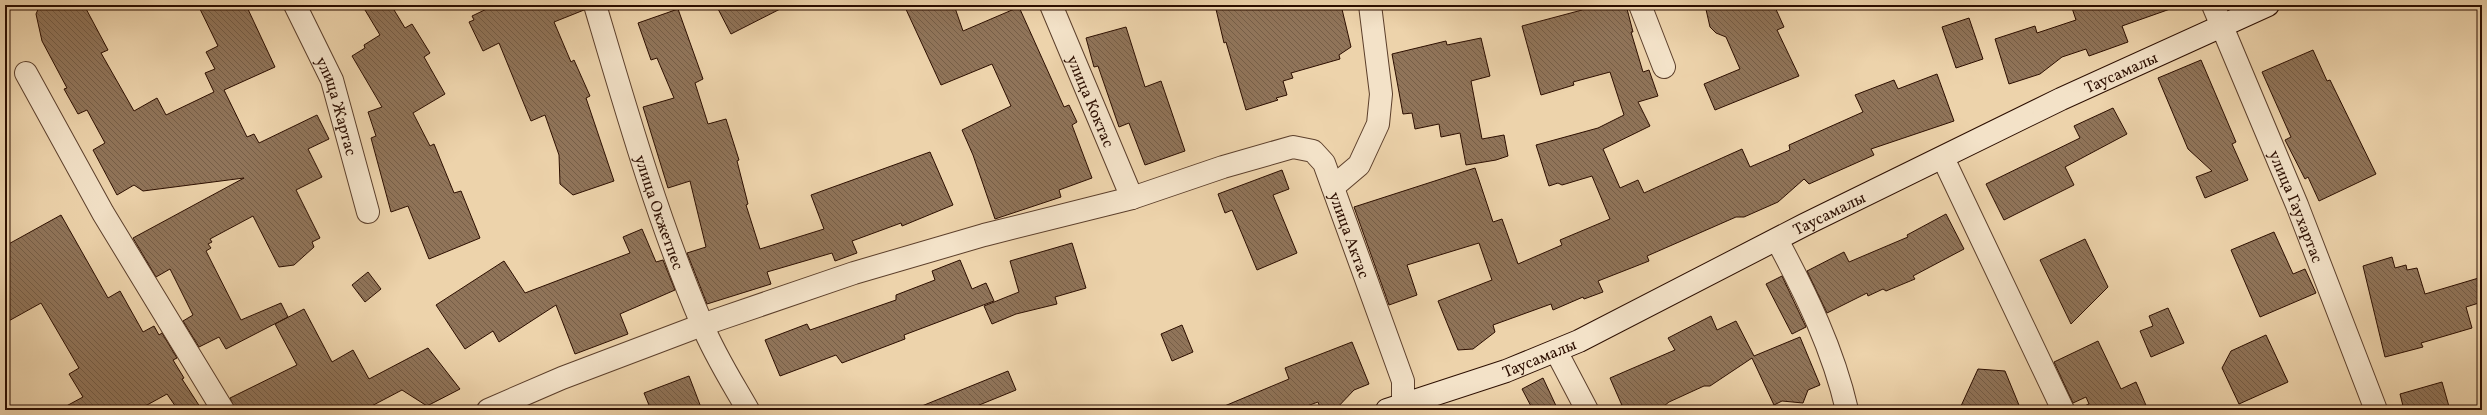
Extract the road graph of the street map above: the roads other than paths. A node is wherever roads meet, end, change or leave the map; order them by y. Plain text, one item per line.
1 (295, 5) edge
2 (595, 5) edge
3 (1051, 5) edge
4 (1370, 5) edge
5 (1640, 5) edge
6 (2213, 5) edge
7 (2268, 5) edge
8 (2220, 26) junction
9 (1664, 67) dead end
10 (26, 73) dead end
11 (1943, 158) junction
12 (1333, 187) junction
13 (1132, 198) junction
14 (368, 212) dead end
15 (1777, 240) junction
16 (702, 326) junction
17 (1556, 351) junction
18 (1395, 407) edge
19 (223, 410) edge
20 (488, 410) edge
21 (748, 410) edge
22 (1587, 410) edge
23 (1847, 410) edge
24 (2063, 410) edge
25 (2376, 410) edge

1 - 14 street, улица Жартас
2 - 16 street, улица Окжетпес
3 - 13 street, улица Коктас
4 - 12 street, улица Актас
5 - 9 street
6 - 8 street, улица Гаухартас
7 - 8 street, Таусамалы
8 - 11 street, Таусамалы
8 - 25 street, улица Гаухартас
10 - 19 street
11 - 15 street, Таусамалы
11 - 24 street
12 - 13 street
12 - 18 street, улица Актас
13 - 16 street
15 - 17 street, Таусамалы
15 - 23 street
16 - 20 street
16 - 21 street, улица Окжетпес
17 - 18 street, Таусамалы
17 - 22 street

